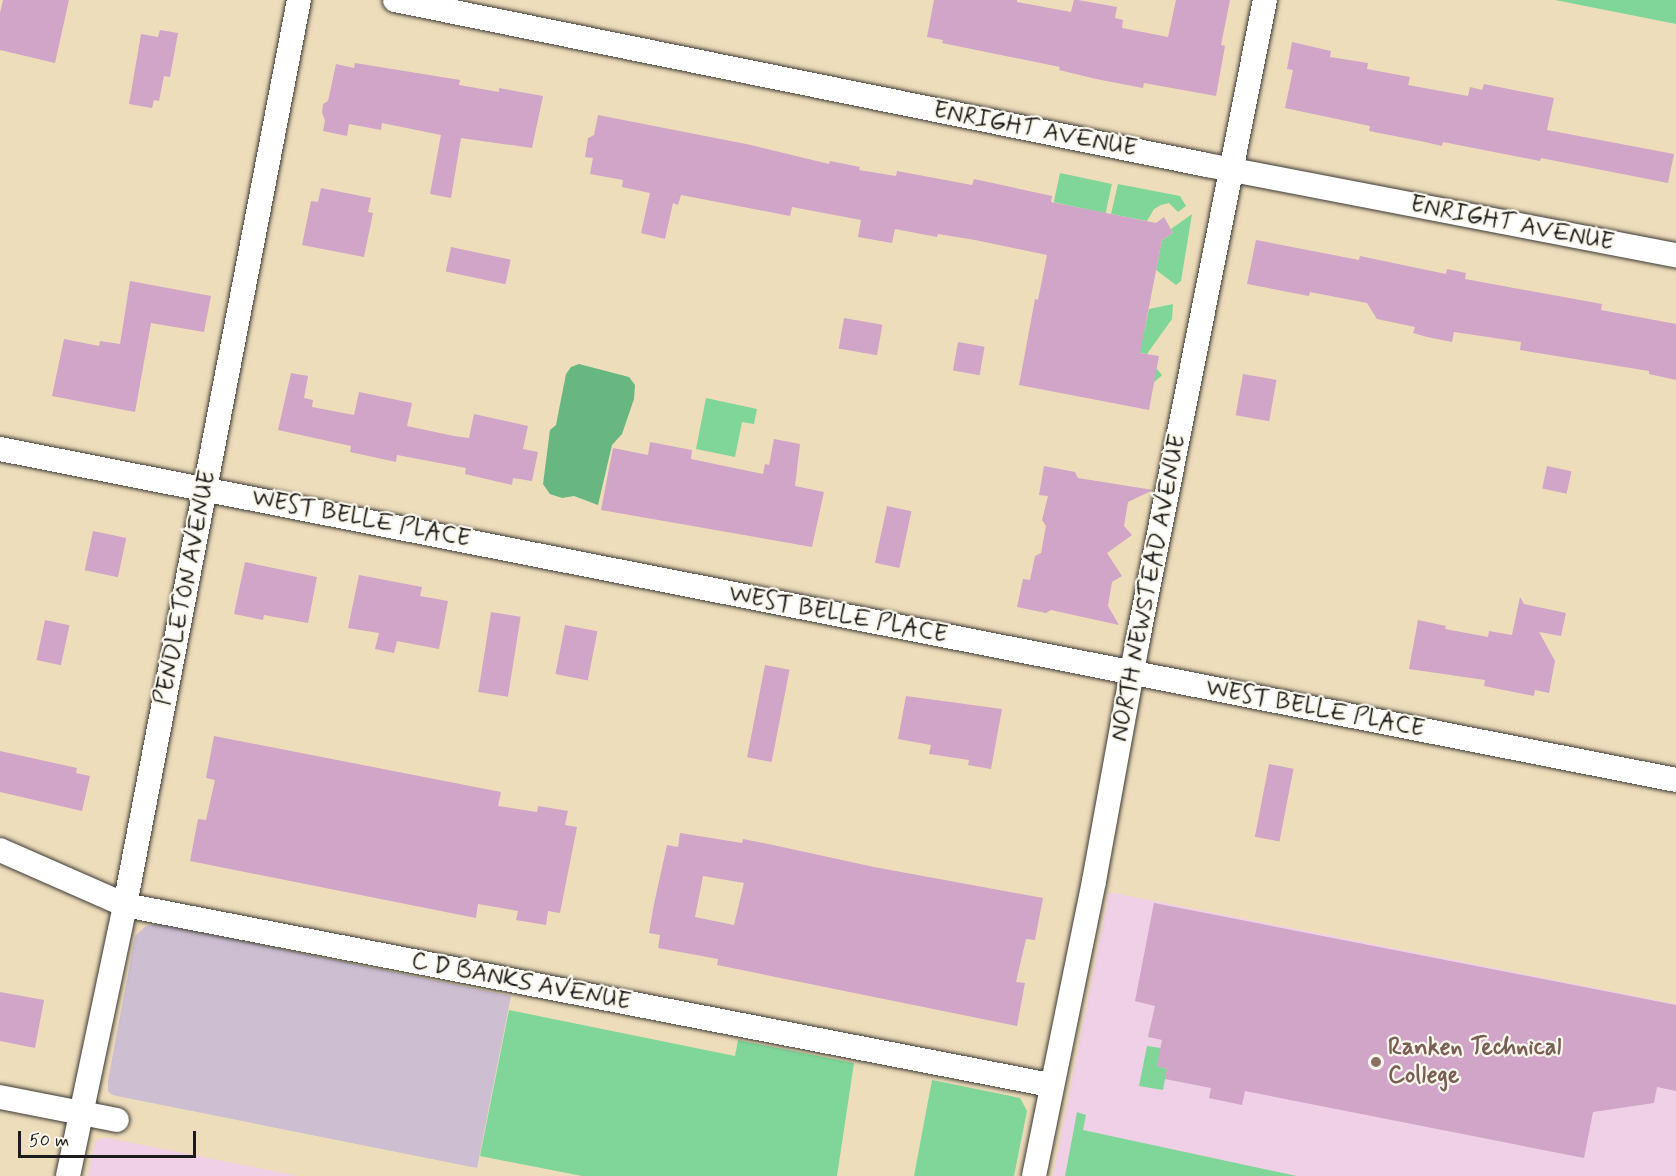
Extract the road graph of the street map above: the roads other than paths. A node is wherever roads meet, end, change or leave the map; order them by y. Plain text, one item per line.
1 (300, 0) edge
2 (395, 0) edge
3 (1265, 0) edge
4 (1231, 169) junction
5 (1676, 255) edge
6 (0, 449) edge
7 (205, 488) junction
8 (1131, 673) junction
9 (1676, 780) edge
10 (0, 850) edge
11 (125, 904) junction
12 (1050, 1085) junction
13 (0, 1097) edge
14 (81, 1113) junction
15 (117, 1120) dead end
16 (68, 1176) edge
17 (1034, 1176) edge

1 - 7 street, PENDLETON AVENUE
2 - 4 street, ENRIGHT AVENUE
3 - 4 street, NORTH NEWSTEAD AVENUE
4 - 5 street, ENRIGHT AVENUE
4 - 8 street, NORTH NEWSTEAD AVENUE
6 - 7 street, WEST BELLE PLACE
7 - 8 street, WEST BELLE PLACE
7 - 11 street, PENDLETON AVENUE
8 - 9 street, WEST BELLE PLACE
8 - 12 street, NORTH NEWSTEAD AVENUE
10 - 11 street, C D BANKS AVENUE
11 - 12 street, C D BANKS AVENUE
11 - 14 street, PENDLETON AVENUE
12 - 17 street, NORTH NEWSTEAD AVENUE
13 - 14 street
14 - 15 street
14 - 16 street, PENDLETON AVENUE

